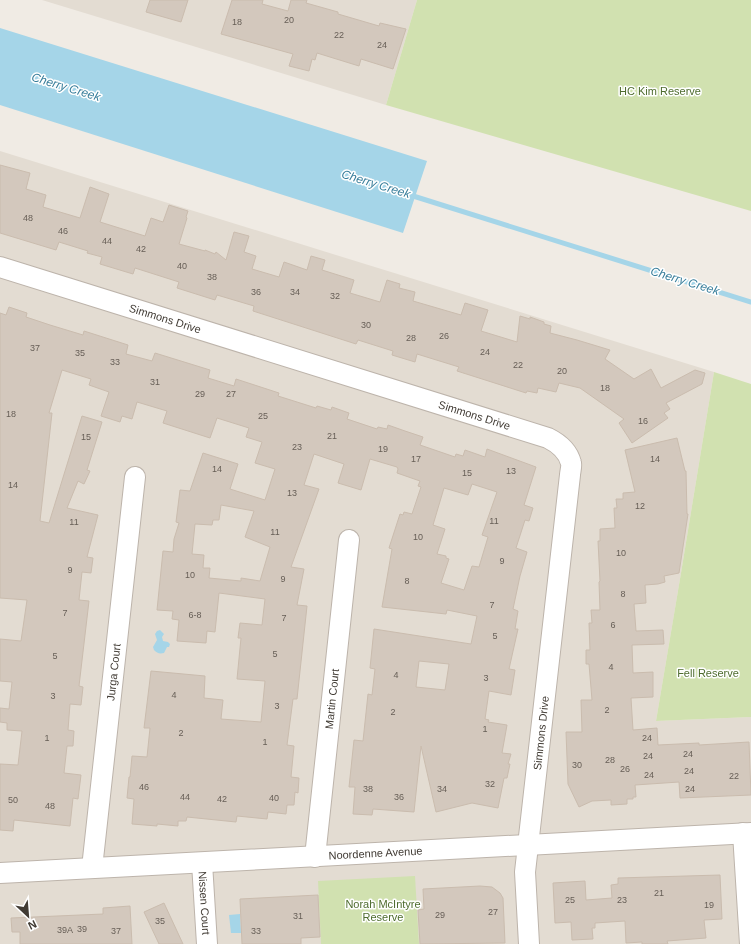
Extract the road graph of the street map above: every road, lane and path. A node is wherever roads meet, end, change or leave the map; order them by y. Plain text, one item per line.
1 (0, 266) edge
2 (134, 477) dead end
3 (348, 540) dead end
4 (747, 833) edge
5 (528, 845) junction
6 (315, 857) junction
7 (202, 862) junction
8 (92, 868) junction
9 (0, 873) edge
10 (207, 944) edge
11 (529, 944) edge
12 (750, 944) edge

1 - 5 street, Simmons Drive
2 - 8 street, Jurga Court
3 - 6 street, Martin Court
4 - 5 street, Noordenne Avenue
4 - 12 street
5 - 6 street, Noordenne Avenue
5 - 11 street, Simmons Drive
6 - 7 street, Noordenne Avenue
7 - 8 street, Noordenne Avenue
7 - 10 street, Nissen Court
8 - 9 street, Noordenne Avenue

